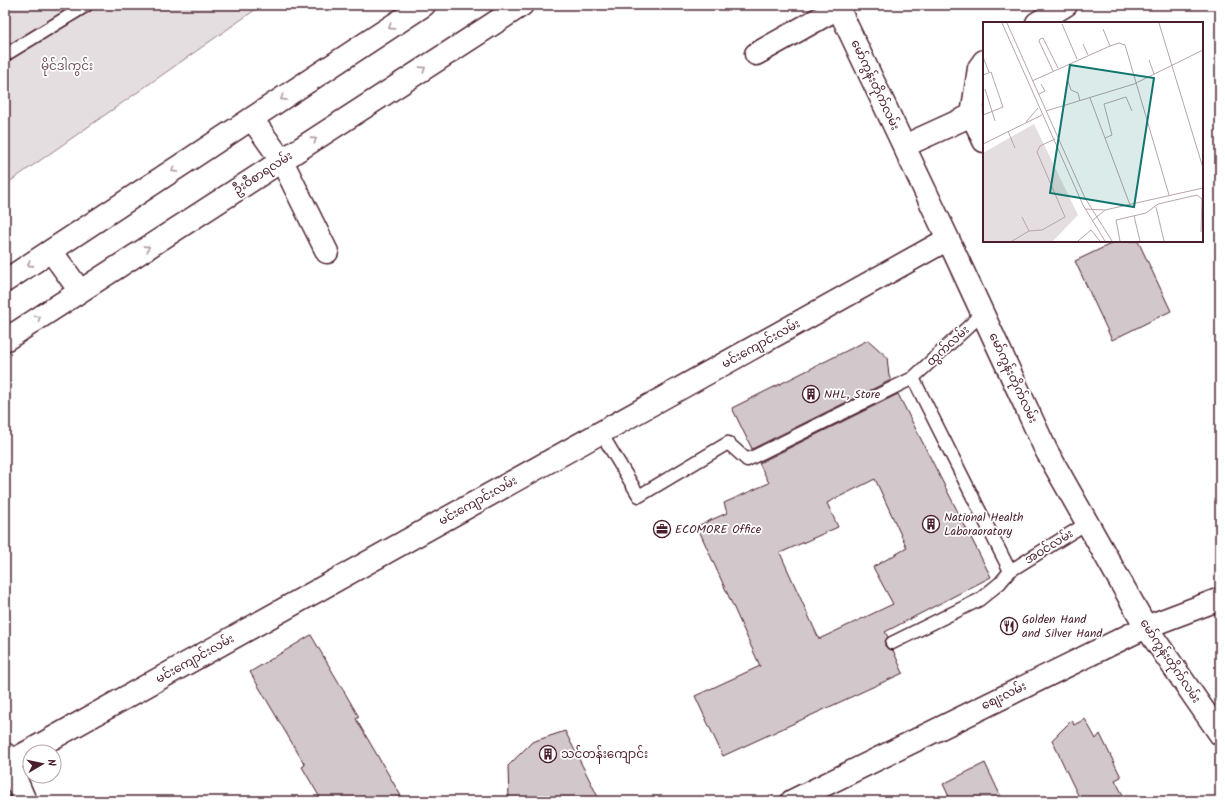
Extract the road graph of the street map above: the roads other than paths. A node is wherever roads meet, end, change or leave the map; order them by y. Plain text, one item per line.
1 (87, 5) edge
2 (424, 5) edge
3 (522, 5) edge
4 (1066, 5) edge
5 (838, 6) edge
6 (1039, 22) edge
7 (756, 54) dead end
8 (5, 55) edge
9 (983, 62) edge
10 (972, 115) junction
11 (252, 118) junction
12 (983, 139) edge
13 (904, 146) junction
14 (282, 161) junction
15 (948, 239) junction
16 (51, 251) junction
17 (327, 252) dead end
18 (5, 281) edge
19 (80, 291) junction
20 (983, 314) junction
21 (5, 340) edge
22 (913, 378) junction
23 (601, 433) junction
24 (1087, 523) junction
25 (1010, 571) junction
26 (1220, 599) edge
27 (1146, 627) junction
28 (892, 642) dead end
29 (1220, 734) edge
30 (7, 759) edge
31 (25, 801) edge
32 (792, 801) edge

1 - 8 lane
2 -> 11 street
14 -> 3 street, ဦးဝီစာရလမ်း
4 - 6 street
5 - 7 street
5 - 13 street, မော်ကွန်းတိုက်လမ်း
9 - 10 street
10 - 12 street
10 - 13 street
11 - 14 street
11 -> 16 street
13 - 15 street, မော်ကွန်းတိုက်လမ်း
14 - 17 street
19 -> 14 street, ဦးဝီစာရလမ်း
15 - 20 street, မော်ကွန်းတိုက်လမ်း
15 - 23 street, မင်းကျောင်းလမ်း
16 -> 18 street
16 - 19 street
21 -> 19 street, ဦးဝီစာရလမ်း
20 - 22 lane, ထွက်လမ်း
20 - 24 street, မော်ကွန်းတိုက်လမ်း
22 - 23 lane, ထွက်လမ်း
22 - 25 lane
23 - 30 street, မင်းကျောင်းလမ်း
24 - 25 lane, အ၀င်လမ်း
24 - 27 street, မော်ကွန်းတိုက်လမ်း
25 - 28 lane, အ၀င်လမ်း
26 - 27 street, စျေးလမ်း
27 - 29 street, မော်ကွန်းတိုက်လမ်း
27 - 32 street, စျေးလမ်း
30 - 31 street

